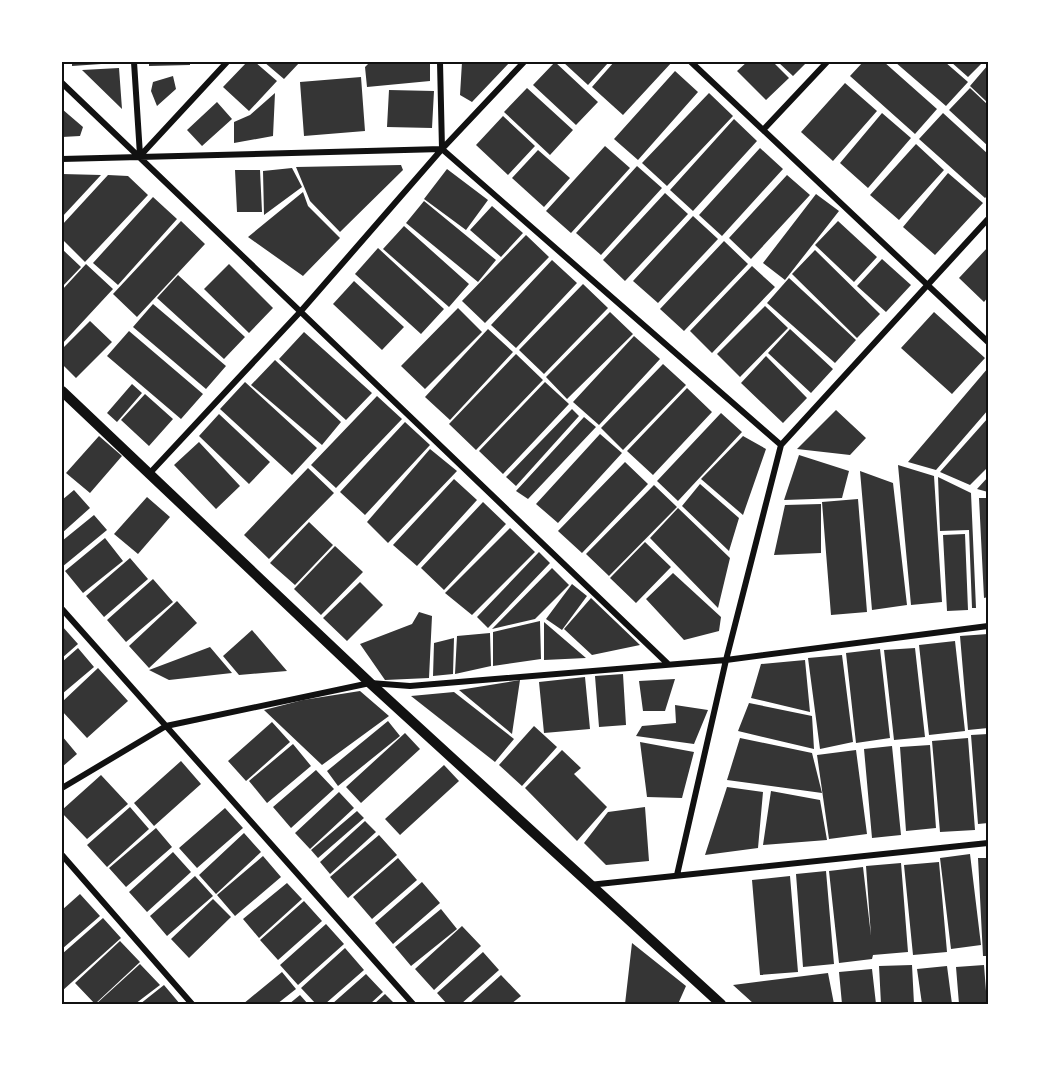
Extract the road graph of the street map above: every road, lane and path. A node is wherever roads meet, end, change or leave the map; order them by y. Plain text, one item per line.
1 (134, 62) edge
2 (227, 62) edge
3 (440, 62) edge
4 (524, 62) edge
5 (691, 62) edge
6 (827, 62) edge
7 (62, 83) edge
8 (764, 129) junction
9 (442, 149) junction
10 (140, 156) junction
11 (62, 159) edge
12 (988, 219) edge
13 (927, 285) junction
14 (301, 311) junction
15 (988, 342) edge
16 (62, 391) edge
17 (781, 445) junction
18 (149, 474) junction
19 (62, 609) edge
20 (988, 627) edge
21 (726, 660) junction
22 (667, 663) junction
23 (370, 683) junction
24 (166, 726) junction
25 (62, 788) edge
26 (988, 843) edge
27 (62, 855) edge
28 (677, 875) junction
29 (588, 885) junction
30 (708, 1000) edge
31 (192, 1005) edge
32 (413, 1005) edge
33 (721, 1005) edge

1 - 10 street
2 - 10 street
3 - 9 street
4 - 9 street
5 - 8 street
6 - 8 street
7 - 10 street
8 - 13 street
9 - 10 street
9 - 14 street
9 - 17 street
10 - 11 street
10 - 14 street
12 - 13 street
13 - 15 street
13 - 17 street
14 - 18 street
14 - 22 street
16 - 18 street
17 - 21 street
18 - 23 street
19 - 24 street
20 - 21 street
21 - 22 street
21 - 28 street
22 - 23 street
23 - 24 street
23 - 29 street
24 - 25 street
24 - 32 street
26 - 28 street
27 - 31 street
28 - 29 street
29 - 30 street
30 - 33 street

